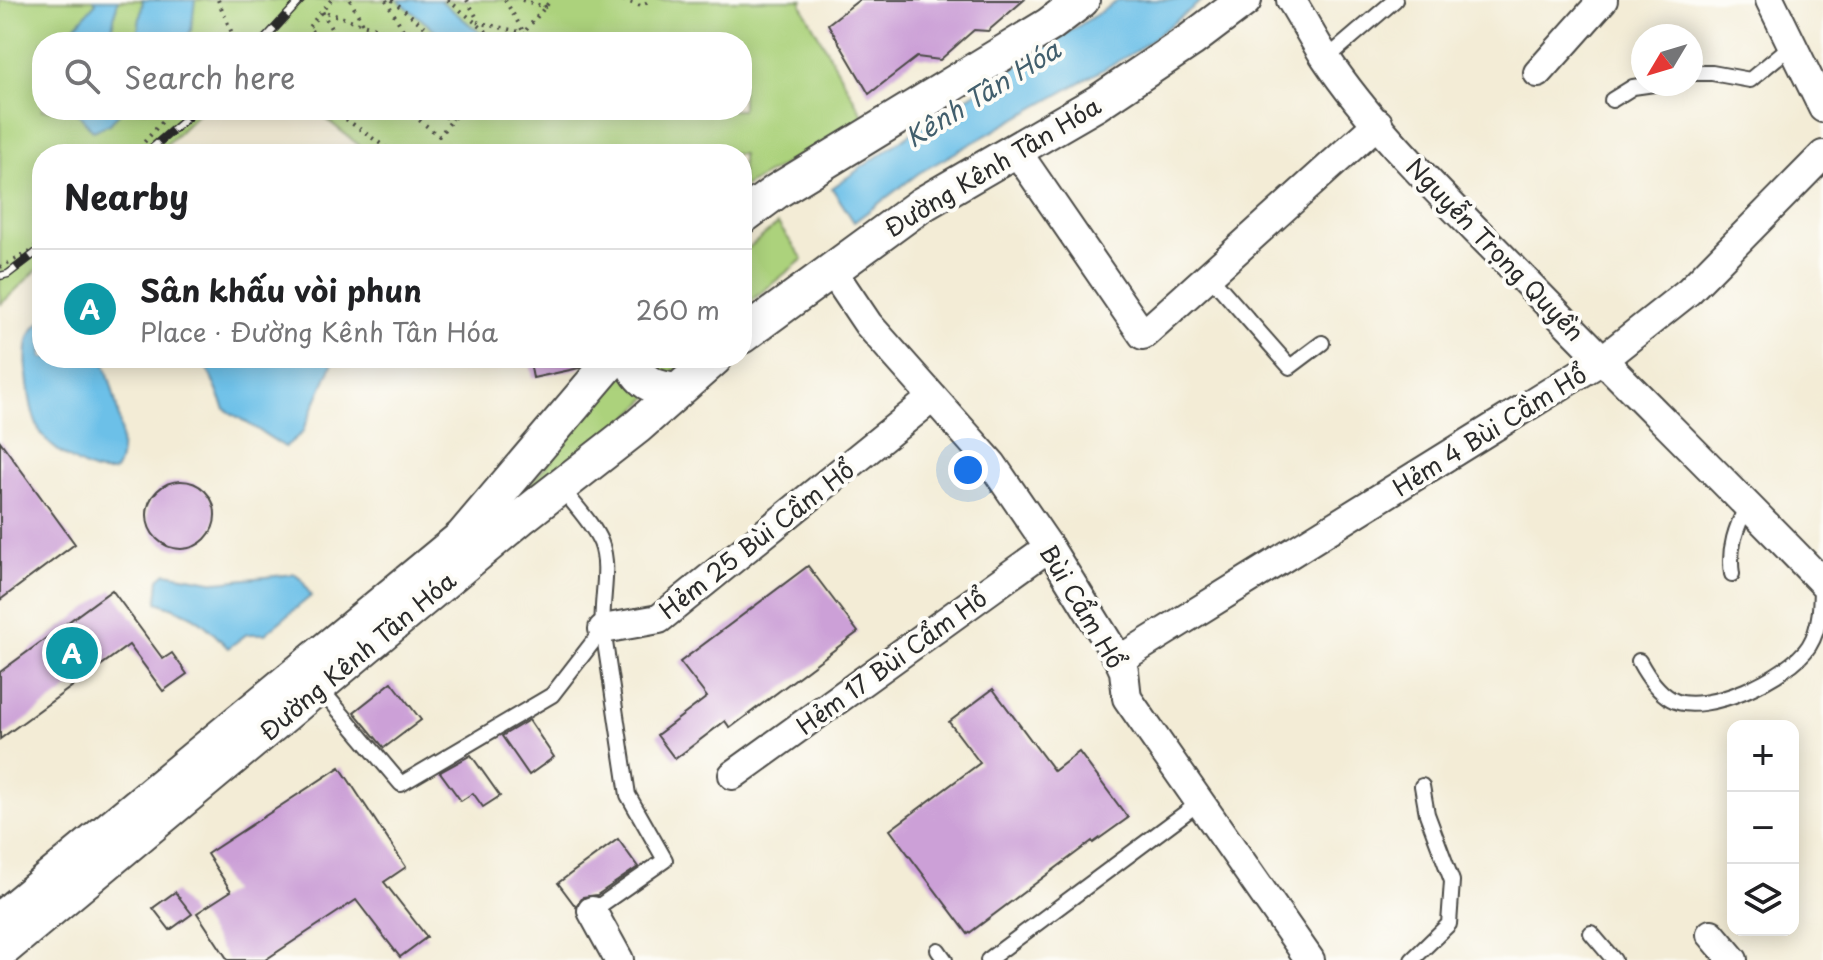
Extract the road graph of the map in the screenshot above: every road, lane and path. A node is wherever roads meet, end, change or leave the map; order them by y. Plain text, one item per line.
1 (218, 0) edge
2 (331, 0) edge
3 (350, 0) edge
4 (389, 0) edge
5 (448, 0) edge
6 (467, 0) edge
7 (505, 0) edge
8 (522, 0) edge
9 (541, 0) edge
10 (551, 0) edge
11 (623, 0) edge
12 (651, 0) edge
13 (1082, 0) edge
14 (1244, 0) edge
15 (1291, 0) edge
16 (1395, 0) edge
17 (1603, 0) edge
18 (1770, 0) edge
19 (545, 7) junction
20 (322, 11) junction
21 (477, 22) junction
22 (364, 25) junction
23 (231, 32) edge
24 (313, 32) edge
25 (333, 32) edge
26 (368, 32) edge
27 (385, 32) edge
28 (405, 32) edge
29 (430, 32) edge
30 (488, 32) edge
31 (520, 32) edge
32 (523, 32) edge
33 (525, 32) edge
34 (1792, 45) junction
35 (1326, 59) junction
36 (1538, 73) dead end
37 (1703, 73) edge
38 (1631, 88) edge
39 (1612, 100) dead end
40 (1823, 108) edge
41 (163, 120) edge
42 (347, 120) edge
43 (419, 120) edge
44 (452, 120) edge
45 (1378, 123) junction
46 (143, 144) edge
47 (381, 144) edge
48 (1015, 149) junction
49 (1823, 155) edge
50 (752, 210) edge
51 (32, 250) edge
52 (0, 267) edge
53 (831, 269) junction
54 (1209, 275) junction
55 (752, 328) edge
56 (1322, 343) dead end
57 (1602, 360) junction
58 (606, 368) edge
59 (634, 368) edge
60 (703, 368) edge
61 (677, 391) junction
62 (932, 398) junction
63 (561, 486) junction
64 (1748, 504) junction
65 (1049, 547) junction
66 (1732, 574) dead end
67 (1822, 581) edge
68 (603, 629) junction
69 (1119, 660) junction
70 (1639, 661) dead end
71 (319, 687) junction
72 (733, 775) dead end
73 (1422, 786) dead end
74 (1200, 802) junction
75 (592, 911) joint
76 (0, 919) edge
77 (1591, 933) dead end
78 (1711, 934) dead end
79 (0, 952) edge
80 (619, 960) edge
81 (988, 960) edge
82 (1310, 960) edge
83 (1412, 960) edge
84 (1614, 960) edge
85 (1733, 960) edge

1 - 23 path
2 - 20 path
3 - 22 path
4 - 28 path
4 - 29 path
5 - 21 path
6 - 21 path
7 - 32 path
8 - 19 path
9 - 19 path
10 - 19 path
11 - 12 path
13 - 50 street
14 - 48 street, Đường Kênh Tân Hóa
15 - 35 street, Nguyễn Trọng Quyền
16 - 35 lane
17 - 36 street
18 - 34 street
19 - 33 path
20 - 22 path
20 - 24 path
20 - 25 path
21 - 30 path
21 - 31 path
22 - 26 path
22 - 27 path
34 - 37 lane
34 - 40 street
35 - 45 street, Nguyễn Trọng Quyền
38 - 39 lane
41 - 46 path
42 - 47 path
43 - 44 path
45 - 54 street
45 - 57 street, Nguyễn Trọng Quyền
48 - 53 street, Đường Kênh Tân Hóa
48 - 54 street
49 - 57 street, Hẻm 4 Bùi Cầm Hổ
51 - 52 path
53 - 55 street, Đường Kênh Tân Hóa
53 - 62 street, Bùi Cẩm Hổ
54 - 56 lane
57 - 64 street, Nguyễn Trọng Quyền
57 - 69 street, Hẻm 4 Bùi Cầm Hổ
58 - 76 street, Đường Kênh Tân Hóa
59 - 61 street
60 - 61 street, Đường Kênh Tân Hóa
61 - 63 street, Đường Kênh Tân Hóa
62 - 65 street, Bùi Cẩm Hổ
62 - 68 street, Hẻm 25 Bùi Cầm Hổ
63 - 68 lane
63 - 71 street, Đường Kênh Tân Hóa
64 - 66 lane
64 - 67 street, Nguyễn Trọng Quyền
65 - 69 street, Bùi Cẩm Hổ
65 - 72 street, Hẻm 17 Bùi Cẩm Hổ
67 - 70 lane
68 - 71 lane
68 - 75 lane
69 - 74 street, Bùi Cẩm Hổ
71 - 79 street, Đường Kênh Tân Hóa
73 - 83 lane
74 - 81 lane
74 - 82 street, Bùi Cẩm Hổ
75 - 80 street
77 - 84 lane
78 - 85 street

